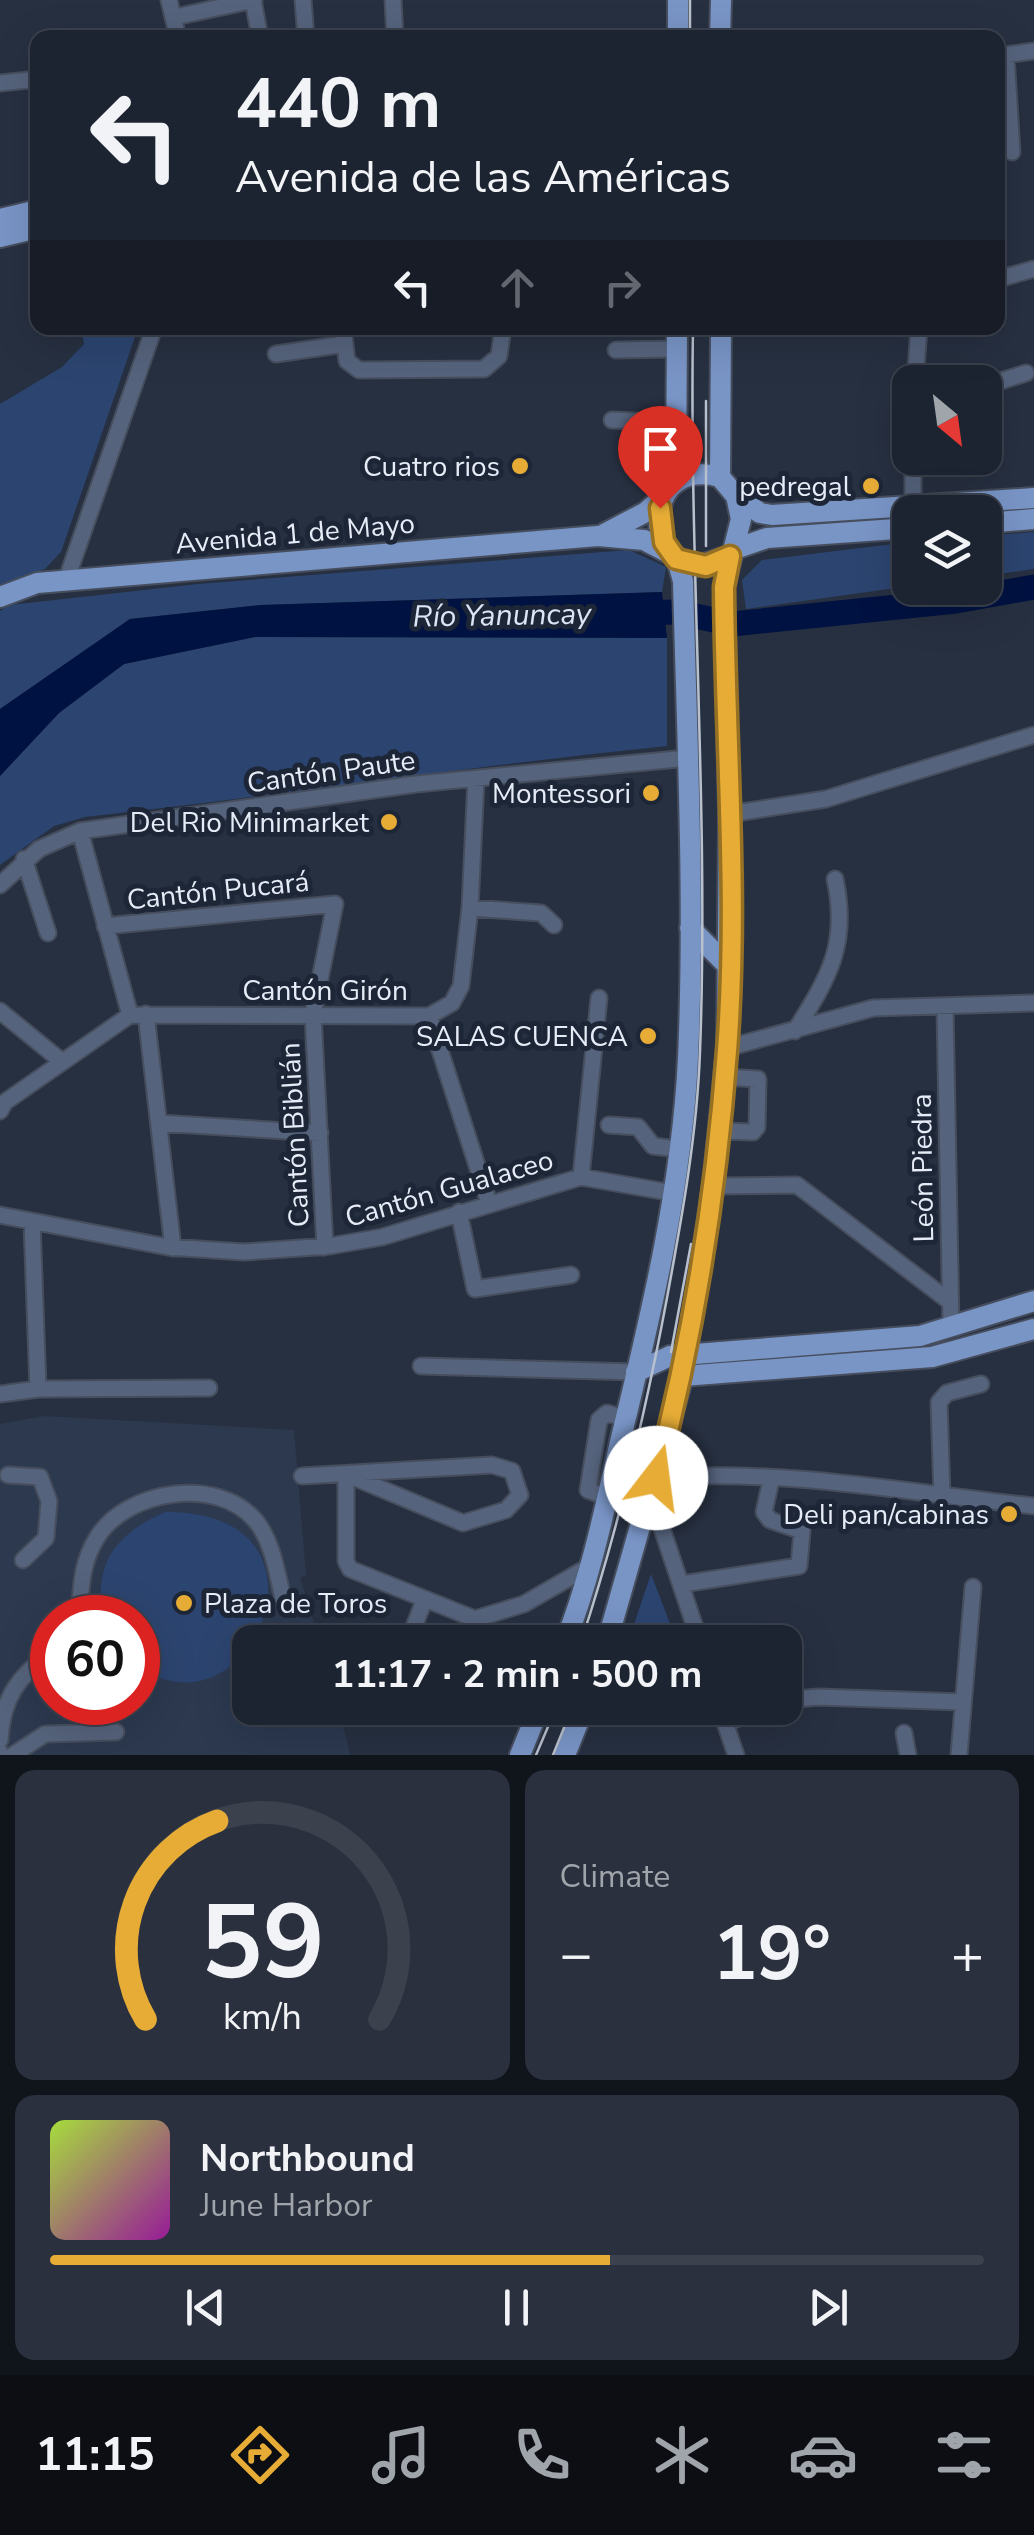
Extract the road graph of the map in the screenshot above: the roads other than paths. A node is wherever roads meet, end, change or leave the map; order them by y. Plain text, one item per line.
1 (169, 0) edge
2 (254, 0) edge
3 (303, 0) edge
4 (393, 0) edge
5 (678, 0) edge
6 (721, 0) edge
7 (175, 18) junction
8 (177, 30) edge
9 (259, 30) edge
10 (305, 30) edge
11 (395, 30) edge
12 (678, 30) edge
13 (720, 30) edge
14 (1034, 51) edge
15 (1005, 56) edge
16 (30, 80) edge
17 (0, 83) edge
18 (1005, 85) edge
19 (1012, 152) dead end
20 (30, 212) edge
21 (0, 220) edge
22 (30, 230) edge
23 (0, 237) edge
24 (1034, 269) edge
25 (1005, 277) edge
26 (152, 335) edge
27 (502, 335) edge
28 (721, 335) edge
29 (919, 335) edge
30 (344, 336) edge
31 (677, 338) edge
32 (616, 350) dead end
33 (276, 354) dead end
34 (917, 365) edge
35 (1026, 373) dead end
36 (1002, 381) edge
37 (612, 420) dead end
38 (678, 423) junction
39 (720, 477) junction
40 (670, 488) junction
41 (736, 496) junction
42 (1034, 498) edge
43 (1002, 503) edge
44 (892, 518) edge
45 (1034, 519) edge
46 (892, 521) edge
47 (1002, 522) edge
48 (598, 536) junction
49 (732, 553) junction
50 (674, 556) junction
51 (66, 581) junction
52 (0, 597) edge
53 (1034, 735) edge
54 (688, 758) junction
55 (476, 778) junction
56 (729, 814) junction
57 (80, 831) junction
58 (24, 859) junction
59 (835, 879) dead end
60 (0, 885) edge
61 (335, 904) joint
62 (470, 908) junction
63 (554, 924) dead end
64 (106, 926) junction
65 (690, 928) junction
66 (48, 934) dead end
67 (728, 966) junction
68 (600, 998) dead end
69 (1034, 1002) edge
70 (945, 1009) junction
71 (0, 1011) edge
72 (313, 1014) junction
73 (138, 1015) junction
74 (429, 1016) junction
75 (795, 1031) junction
76 (727, 1048) junction
77 (60, 1060) junction
78 (724, 1076) junction
79 (0, 1111) edge
80 (159, 1123) junction
81 (608, 1125) dead end
82 (719, 1131) junction
83 (320, 1132) junction
84 (678, 1149) junction
85 (580, 1177) junction
86 (713, 1186) junction
87 (673, 1193) junction
88 (489, 1203) junction
89 (459, 1212) junction
90 (0, 1216) edge
91 (32, 1222) junction
92 (325, 1246) junction
93 (173, 1248) junction
94 (570, 1275) dead end
95 (1034, 1301) edge
96 (949, 1302) junction
97 (951, 1326) junction
98 (1034, 1329) edge
99 (421, 1366) dead end
100 (684, 1366) junction
101 (636, 1372) junction
102 (981, 1384) dead end
103 (209, 1388) dead end
104 (38, 1389) junction
105 (0, 1394) edge
106 (346, 1474) junction
107 (763, 1474) junction
108 (8, 1475) dead end
109 (302, 1476) dead end
110 (653, 1487) junction
111 (942, 1496) junction
112 (1034, 1506) edge
113 (24, 1560) dead end
114 (590, 1566) junction
115 (682, 1584) junction
116 (553, 1585) junction
117 (973, 1587) dead end
118 (81, 1595) edge
119 (424, 1601) junction
120 (579, 1601) junction
121 (285, 1607) dead end
122 (415, 1625) edge
123 (571, 1625) edge
124 (613, 1625) edge
125 (695, 1625) edge
126 (30, 1667) edge
127 (802, 1697) edge
128 (962, 1702) junction
129 (532, 1725) edge
130 (577, 1725) edge
131 (726, 1725) edge
132 (116, 1732) dead end
133 (904, 1733) dead end
134 (0, 1740) edge
135 (12, 1755) edge
136 (520, 1755) edge
137 (565, 1755) edge
138 (736, 1755) edge
139 (908, 1755) edge
140 (960, 1755) edge

1 - 7 street
2 - 7 street
2 - 9 street
3 - 10 street
4 - 11 street
5 - 12 main road
6 - 13 main road
7 - 8 street
14 - 15 street
16 - 17 street
18 - 19 street
20 - 21 main road
22 - 23 main road
24 - 25 street
26 - 51 street
27 - 30 street
28 - 39 main road
29 - 34 street
30 - 33 street
31 - 32 street
31 - 38 main road
35 - 36 street
37 - 38 street
38 - 40 main road
39 - 40 main road
39 - 41 main road
40 - 48 main road, Avenida 1 de Mayo
40 - 50 main road
41 - 44 main road
41 - 49 main road
42 - 43 main road
45 - 47 main road
46 - 49 main road
48 - 50 main road, Avenida 1 de Mayo
48 - 51 main road, Avenida 1 de Mayo
49 - 50 main road
49 - 56 main road
50 - 54 main road
51 - 52 main road, Avenida 1 de Mayo
53 - 56 street
54 - 55 street, Cantón Paute
54 - 65 main road
55 - 57 street, Cantón Paute
55 - 62 street, Cantón Girón
56 - 67 main road
57 - 58 street, Cantón Paute
57 - 64 street
58 - 60 street, Cantón Paute
58 - 66 street
59 - 75 street
61 - 64 street, Cantón Pucará
61 - 72 street, Cantón Biblián
62 - 63 street
62 - 74 street, Cantón Girón
64 - 73 street
65 - 67 main road
65 - 84 main road
67 - 76 main road
68 - 85 street
69 - 70 street
70 - 75 street
70 - 96 street, León Piedra
71 - 77 street
72 - 73 street, Cantón Girón
72 - 74 street, Cantón Girón
72 - 83 street, Cantón Biblián
73 - 77 street
73 - 80 street
74 - 88 street
75 - 76 street
76 - 78 main road
77 - 79 street
78 - 82 main road
78 - 82 street
80 - 83 street
80 - 93 street
81 - 84 street
82 - 86 main road
83 - 92 street, Cantón Biblián
84 - 87 main road
85 - 87 street, Cantón Gualaceo
85 - 88 street, Cantón Gualaceo
86 - 96 street
86 - 100 main road
87 - 101 main road
88 - 89 street, Cantón Gualaceo
89 - 92 street, Cantón Gualaceo
89 - 94 street
90 - 91 street, Cantón Gualaceo
91 - 93 street, Cantón Gualaceo
91 - 104 street
92 - 93 street, Cantón Gualaceo
95 - 97 main road
96 - 97 street, León Piedra
97 - 100 main road
98 - 100 main road
99 - 101 street
100 - 101 main road
100 - 110 main road
101 - 114 main road
102 - 111 street
103 - 104 street
104 - 105 street
106 - 106 street
106 - 109 street
106 - 119 street
107 - 110 street
107 - 111 street
107 - 115 street
108 - 113 street
110 - 115 street
110 - 124 main road
111 - 112 street
114 - 116 street
114 - 120 main road
115 - 125 street
116 - 119 street
116 - 120 street
117 - 128 street
118 - 121 street
119 - 122 street
120 - 123 main road
126 - 134 street
127 - 128 street
128 - 140 street
129 - 136 main road
130 - 137 main road
131 - 138 street
132 - 135 street
133 - 139 street

